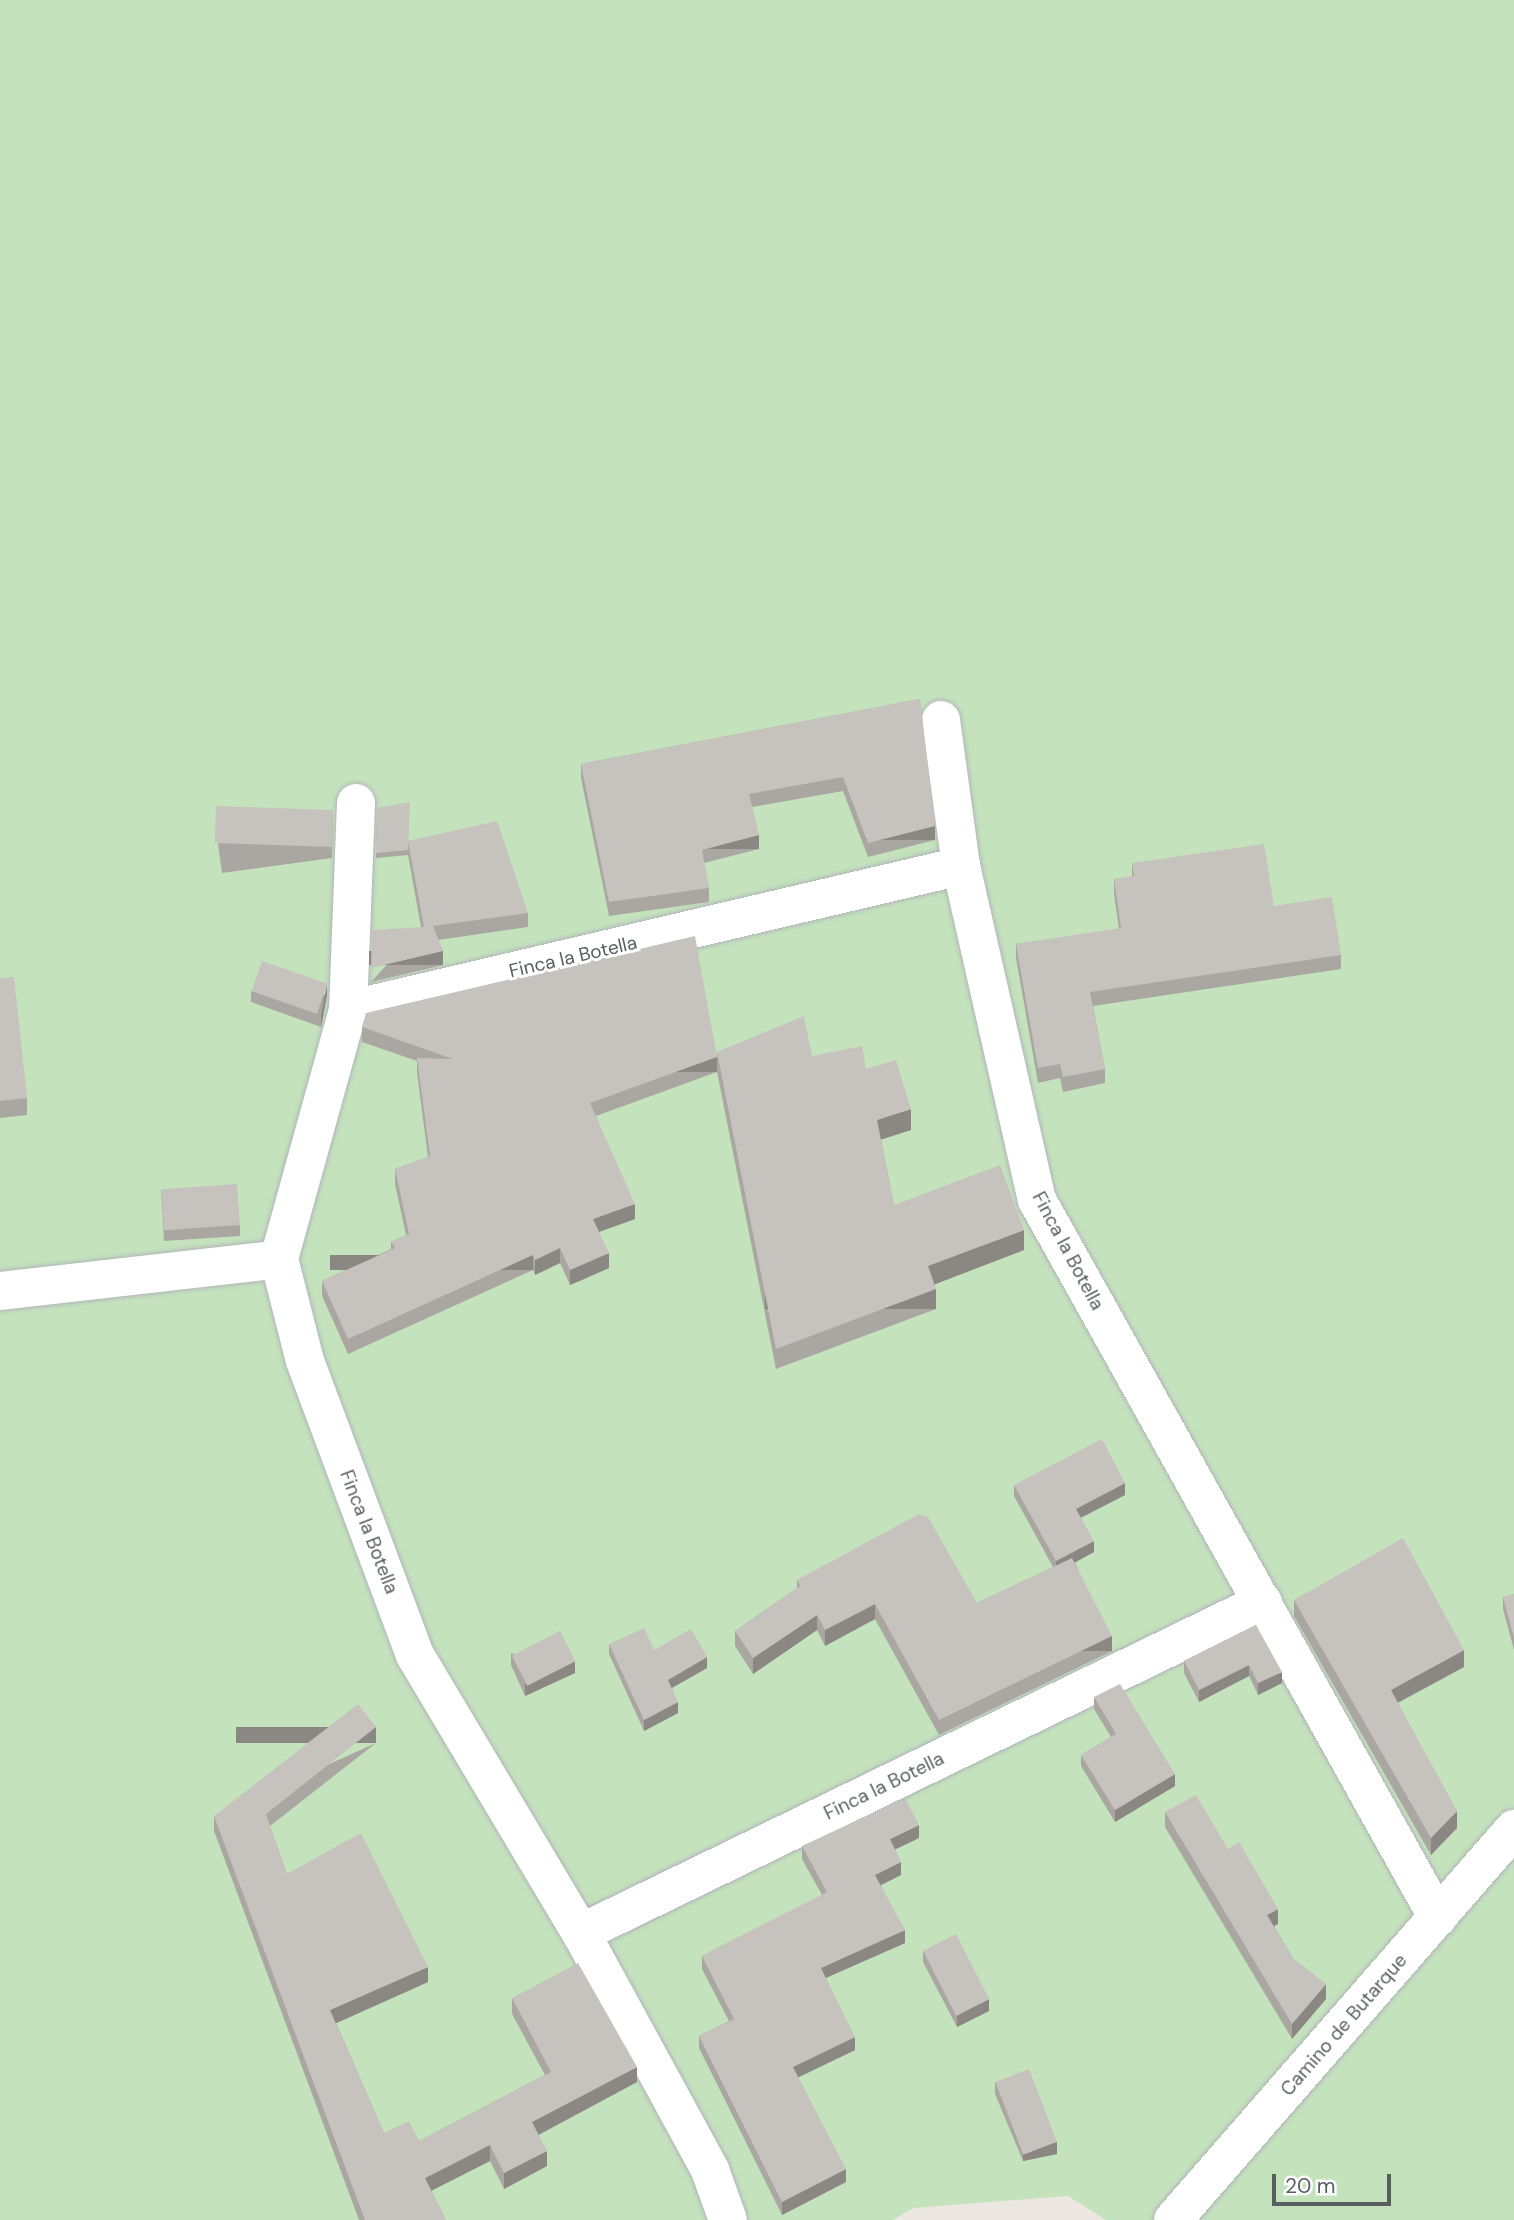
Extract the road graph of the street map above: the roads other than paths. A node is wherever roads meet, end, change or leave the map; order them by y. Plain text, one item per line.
1 (941, 720) dead end
2 (356, 803) dead end
3 (961, 866) junction
4 (348, 1010) junction
5 (279, 1259) junction
6 (0, 1291) edge
7 (1263, 1602) junction
8 (1514, 1829) edge
9 (1438, 1918) junction
10 (581, 1933) junction
11 (728, 2220) edge
12 (1173, 2220) edge

1 - 3 street, Finca la Botella
2 - 4 street, Finca la Botella
3 - 4 street, Finca la Botella
3 - 7 street, Finca la Botella
4 - 5 street, Finca la Botella
5 - 6 street
5 - 10 street, Finca la Botella
7 - 9 street, Finca la Botella
7 - 10 street, Finca la Botella
8 - 9 street, Camino de Butarque
9 - 12 street, Camino de Butarque
10 - 11 street, Finca la Botella

